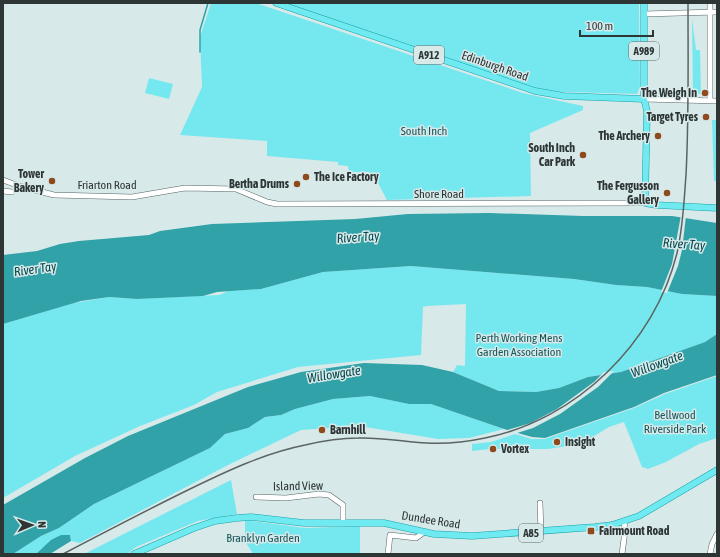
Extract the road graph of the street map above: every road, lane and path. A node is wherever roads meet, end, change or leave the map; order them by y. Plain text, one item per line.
1 (276, 3) edge
2 (644, 3) edge
3 (710, 3) edge
4 (710, 12) junction
5 (717, 12) edge
6 (644, 14) junction
7 (644, 99) junction
8 (710, 100) junction
9 (717, 101) edge
10 (3, 180) edge
11 (236, 189) joint
12 (3, 191) edge
13 (12, 192) dead end
14 (645, 203) junction
15 (717, 208) edge
16 (717, 470) edge
17 (256, 496) dead end
18 (540, 503) dead end
19 (624, 521) junction
20 (343, 523) junction
21 (424, 532) junction
22 (541, 532) junction
23 (717, 534) edge
24 (134, 554) edge
25 (388, 554) edge
26 (622, 554) edge
27 (710, 554) edge

1 - 7 main road, Edinburgh Road / A912
2 - 6 main road, A989
3 - 4 street
4 - 5 street
4 - 6 street
4 - 8 street
6 - 7 main road, A989
7 - 8 street
7 - 14 main road, A989
8 - 9 street
10 - 11 street, Friarton Road
11 - 14 street, Shore Road
12 - 13 street
14 - 15 main road
16 - 19 main road, Dundee Road / A85
17 - 20 street, Island View
18 - 22 street
19 - 22 main road, Dundee Road / A85
19 - 26 street
20 - 21 main road, Dundee Road / A85
20 - 24 main road, Dundee Road / A85
21 - 22 main road, Dundee Road / A85
21 - 25 street
23 - 27 street

